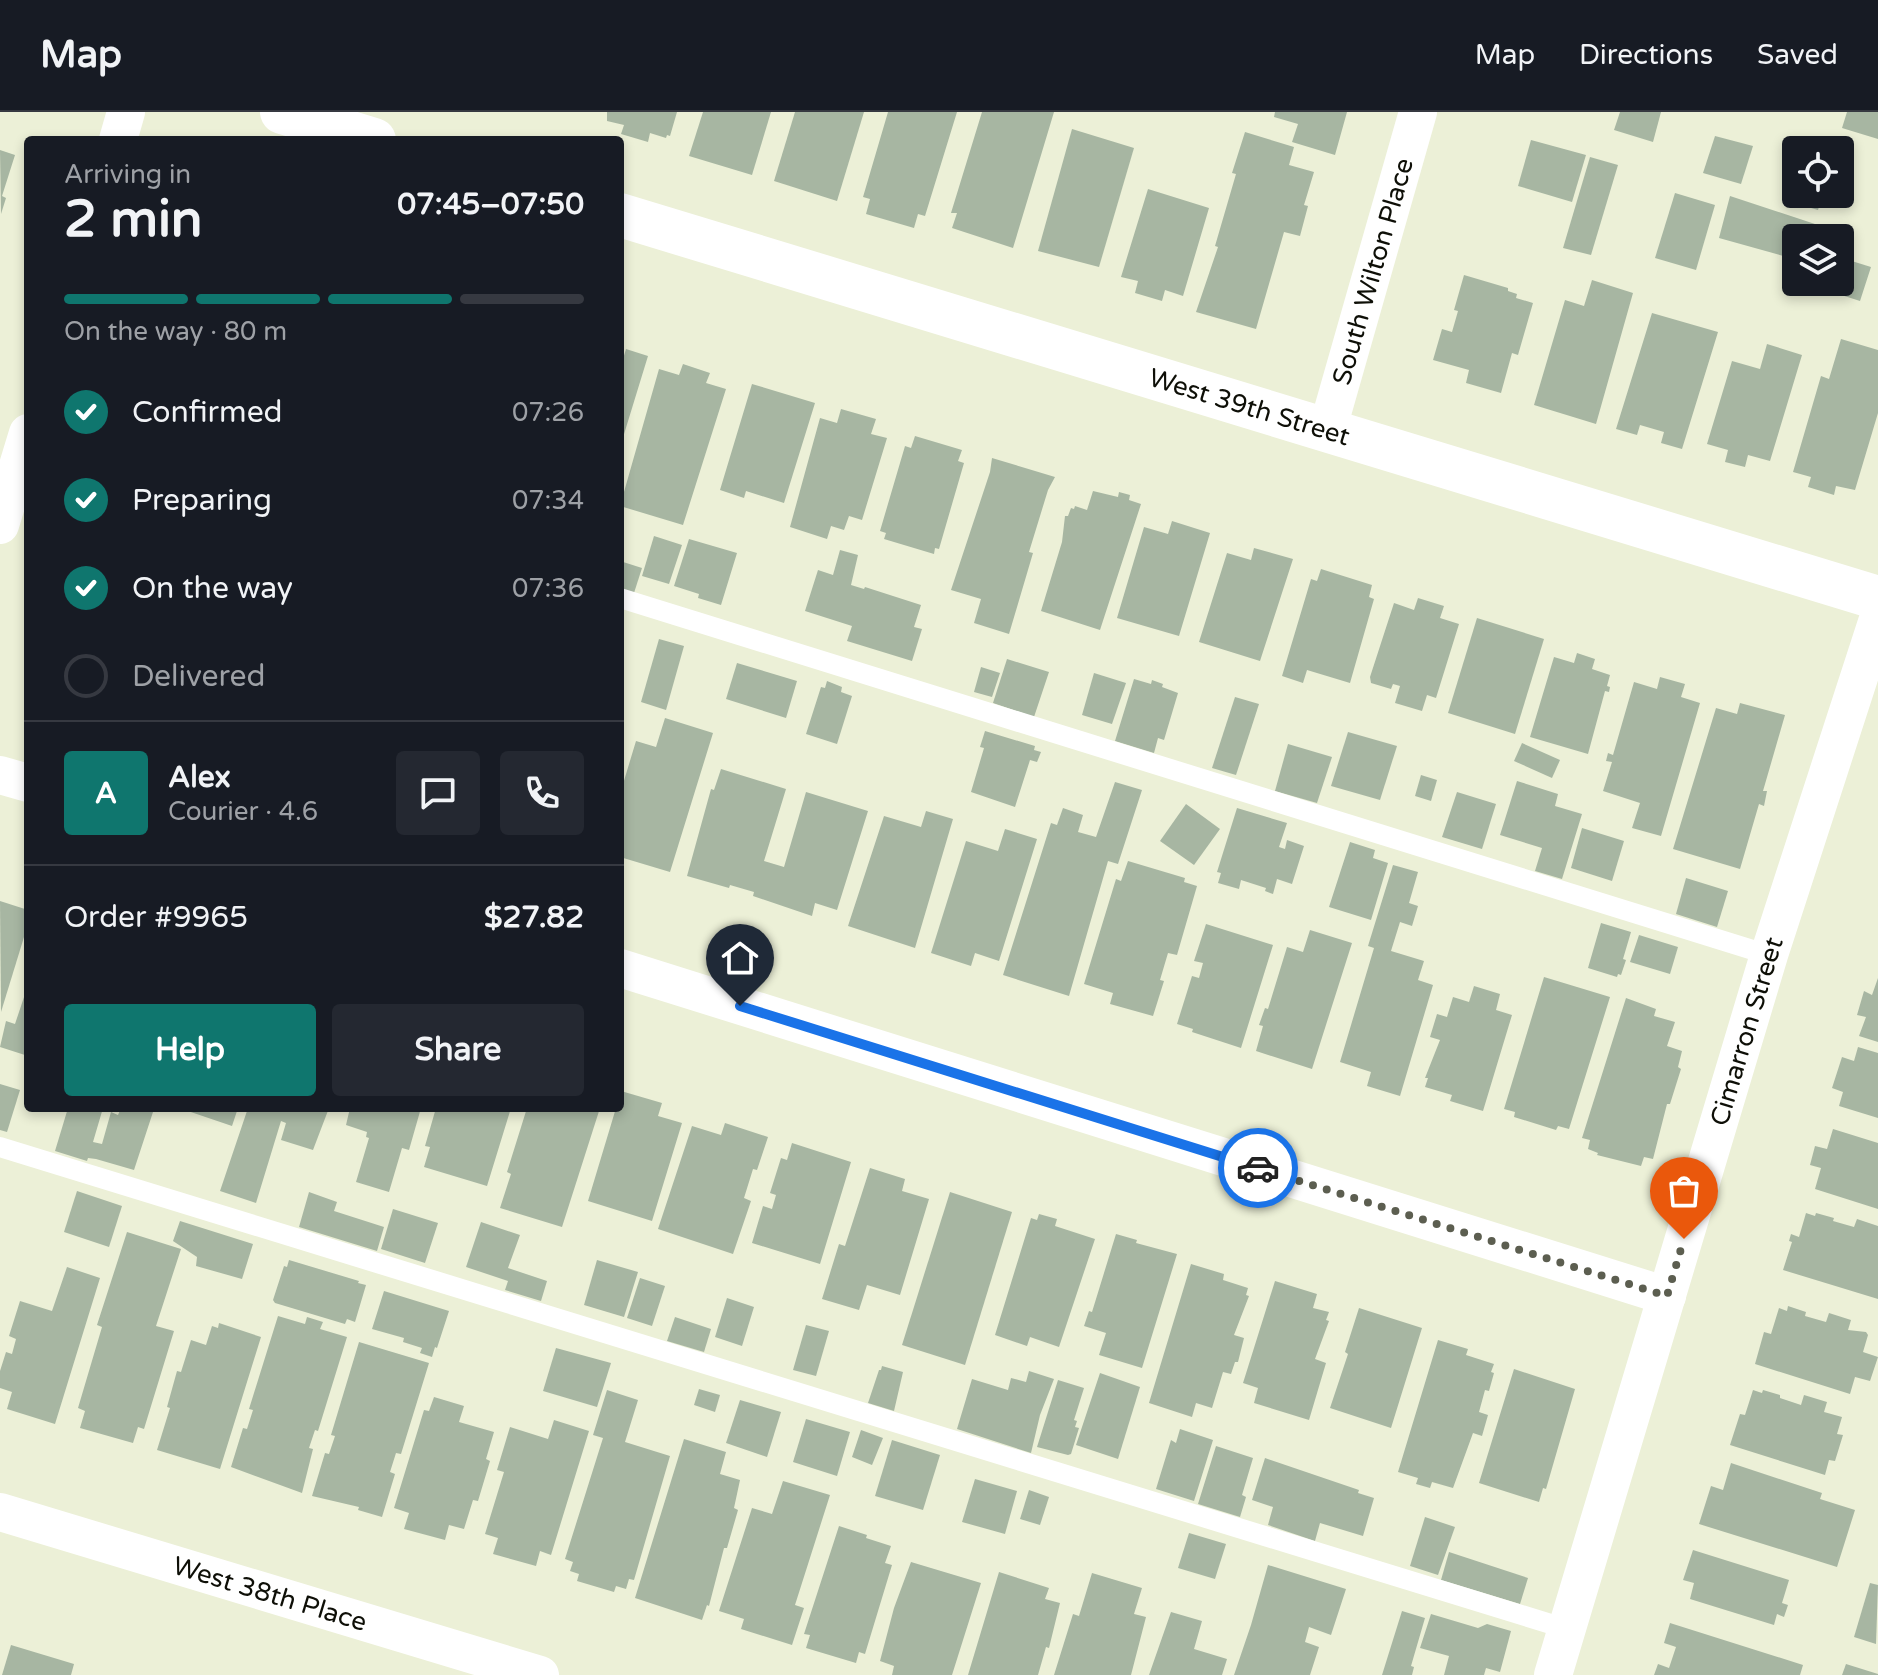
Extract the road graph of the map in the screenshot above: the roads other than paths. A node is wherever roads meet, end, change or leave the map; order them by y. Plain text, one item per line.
1 (126, 112) edge
2 (282, 112) edge
3 (1418, 112) edge
4 (119, 136) edge
5 (361, 136) edge
6 (624, 216) edge
7 (1327, 431) junction
8 (24, 446) edge
9 (0, 525) edge
10 (1878, 598) edge
11 (624, 599) edge
12 (1878, 619) edge
13 (0, 775) edge
14 (24, 782) edge
15 (1769, 955) junction
16 (624, 969) edge
17 (0, 1147) edge
18 (1667, 1296) junction
19 (0, 1512) edge
20 (1567, 1629) junction
21 (540, 1675) edge
22 (1553, 1675) edge

1 - 4 street
2 - 5 street
3 - 7 street, South Wilton Place
6 - 7 street, West 39th Street
7 - 10 street, West 39th Street
8 - 9 street
11 - 15 lane
12 - 15 street, Cimarron Street
13 - 14 street
15 - 18 street, Cimarron Street
16 - 18 street
17 - 20 lane
18 - 20 street, Cimarron Street
19 - 21 street, West 38th Place
20 - 22 street, Cimarron Street

